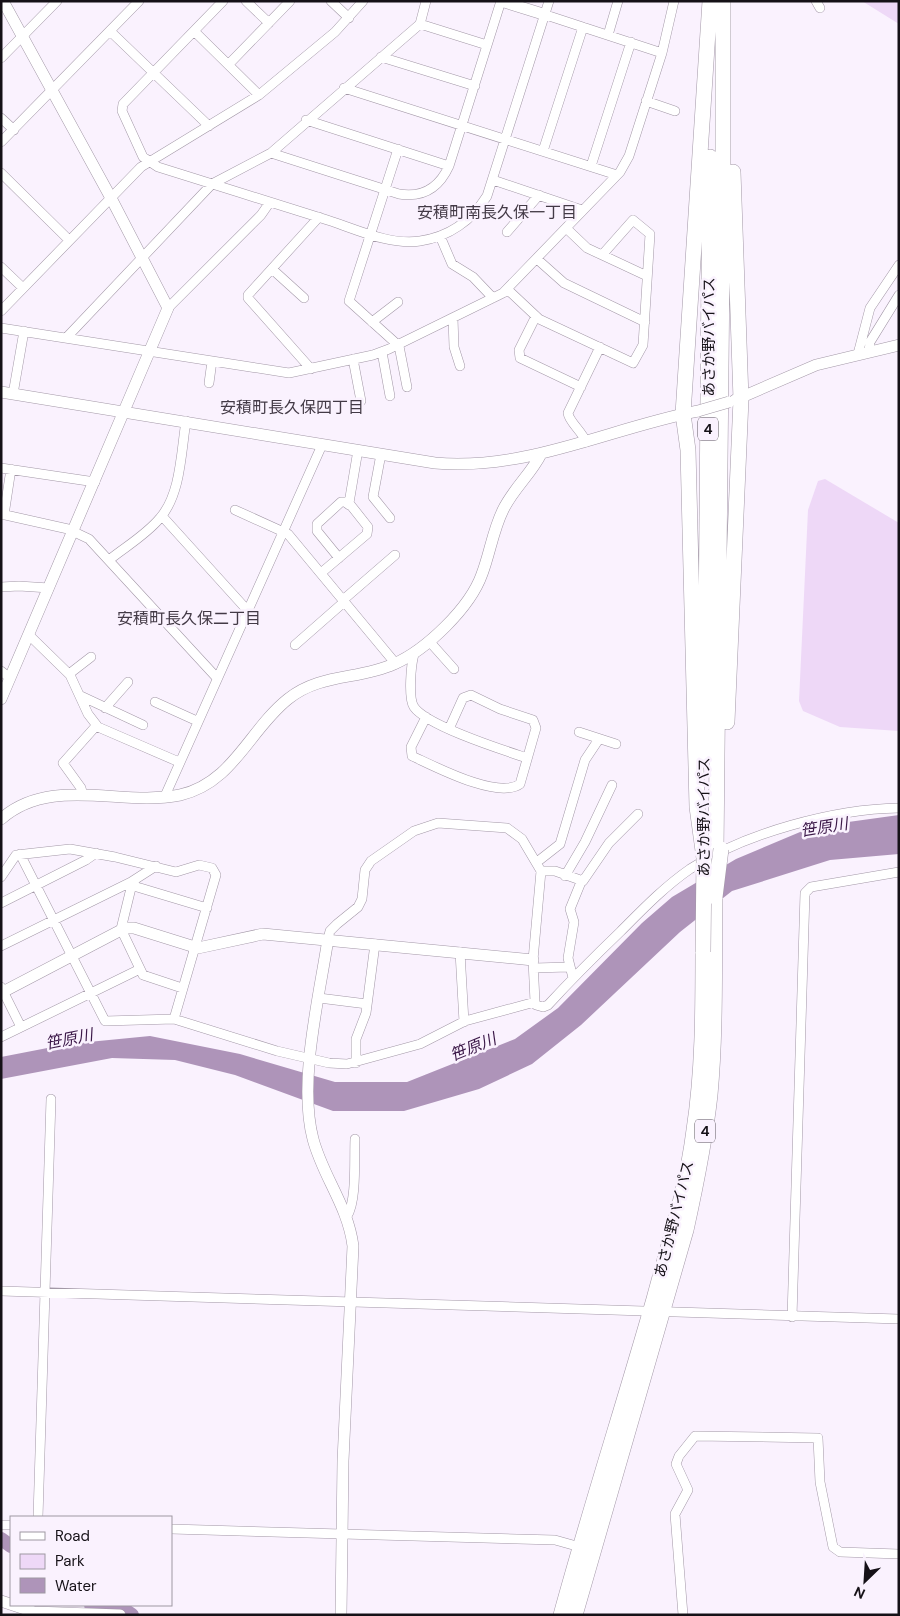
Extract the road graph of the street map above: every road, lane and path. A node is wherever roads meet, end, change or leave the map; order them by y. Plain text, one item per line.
1 (3, 1) edge
2 (57, 1) edge
3 (139, 1) edge
4 (223, 1) edge
5 (246, 1) edge
6 (290, 1) edge
7 (331, 1) edge
8 (363, 1) edge
9 (426, 1) edge
10 (501, 1) edge
11 (549, 1) edge
12 (618, 1) edge
13 (674, 1) edge
14 (711, 1) edge
15 (723, 1) edge
16 (546, 15) junction
17 (349, 18) junction
18 (269, 23) junction
19 (420, 24) junction
20 (583, 27) junction
21 (110, 30) junction
22 (194, 31) junction
23 (608, 35) junction
24 (23, 36) junction
25 (630, 42) junction
26 (723, 44) junction
27 (487, 45) junction
28 (662, 53) junction
29 (381, 57) junction
30 (1, 58) edge
31 (229, 64) junction
32 (154, 72) junction
33 (475, 86) junction
34 (344, 88) junction
35 (52, 91) junction
36 (259, 95) junction
37 (646, 101) junction
38 (675, 111) dead end
39 (1, 118) edge
40 (306, 120) junction
41 (462, 125) junction
42 (208, 126) junction
43 (14, 130) junction
44 (506, 140) junction
45 (1, 142) edge
46 (398, 149) junction
47 (543, 150) junction
48 (271, 153) junction
49 (148, 162) junction
50 (449, 166) junction
51 (591, 166) junction
52 (1, 173) edge
53 (617, 174) junction
54 (493, 180) junction
55 (212, 184) junction
56 (385, 190) junction
57 (539, 195) junction
58 (111, 198) junction
59 (270, 202) junction
60 (582, 210) junction
61 (319, 217) junction
62 (566, 228) junction
63 (507, 232) dead end
64 (370, 233) junction
65 (440, 236) junction
66 (70, 240) junction
67 (141, 256) junction
68 (602, 256) junction
69 (537, 259) junction
70 (899, 265) edge
71 (1, 267) edge
72 (272, 269) junction
73 (646, 276) junction
74 (23, 288) junction
75 (507, 289) junction
76 (899, 295) edge
77 (304, 298) dead end
78 (493, 298) junction
79 (398, 302) dead end
80 (168, 308) junction
81 (1, 311) edge
82 (536, 316) junction
83 (453, 318) junction
84 (372, 322) junction
85 (645, 322) junction
86 (1, 328) edge
87 (24, 331) junction
88 (67, 337) junction
89 (398, 345) junction
90 (899, 345) edge
91 (600, 348) junction
92 (150, 350) junction
93 (382, 352) junction
94 (864, 353) junction
95 (354, 359) junction
96 (212, 361) junction
97 (460, 366) dead end
98 (311, 370) junction
99 (209, 383) dead end
100 (407, 387) dead end
101 (581, 387) junction
102 (1, 392) edge
103 (13, 394) junction
104 (390, 396) dead end
105 (735, 400) junction
106 (361, 401) dead end
107 (124, 412) junction
108 (683, 414) junction
109 (186, 422) junction
110 (586, 442) junction
111 (322, 445) junction
112 (358, 450) junction
113 (381, 454) junction
114 (541, 454) junction
115 (1, 468) edge
116 (11, 469) junction
117 (95, 482) junction
118 (349, 505) junction
119 (235, 510) dead end
120 (3, 515) edge
121 (162, 516) junction
122 (390, 518) dead end
123 (282, 530) junction
124 (74, 531) junction
125 (395, 555) dead end
126 (339, 558) junction
127 (108, 560) junction
128 (321, 573) junction
129 (1, 587) edge
130 (49, 588) junction
131 (344, 601) junction
132 (248, 611) junction
133 (29, 635) junction
134 (429, 641) junction
135 (295, 645) dead end
136 (414, 654) junction
137 (91, 656) dead end
138 (396, 664) junction
139 (454, 669) dead end
140 (69, 674) junction
141 (6, 675) edge
142 (217, 678) junction
143 (128, 682) dead end
144 (81, 696) junction
145 (1, 699) edge
146 (155, 702) dead end
147 (105, 708) junction
148 (426, 717) junction
149 (197, 721) junction
150 (143, 725) dead end
151 (96, 726) junction
152 (448, 729) junction
153 (579, 732) dead end
154 (599, 739) junction
155 (616, 744) dead end
156 (527, 758) junction
157 (180, 762) junction
158 (612, 785) dead end
159 (83, 795) junction
160 (165, 796) junction
161 (899, 808) edge
162 (638, 814) dead end
163 (1, 819) edge
164 (714, 852) junction
165 (96, 853) junction
166 (20, 854) junction
167 (156, 866) junction
168 (539, 866) junction
169 (899, 872) edge
170 (565, 876) junction
171 (1, 877) edge
172 (581, 882) junction
173 (132, 883) junction
174 (36, 886) junction
175 (1, 903) edge
176 (206, 908) junction
177 (53, 920) junction
178 (121, 931) junction
179 (328, 939) junction
180 (375, 944) junction
181 (1, 946) edge
182 (195, 948) junction
183 (709, 949) junction
184 (460, 952) junction
185 (71, 957) junction
186 (533, 964) junction
187 (570, 967) junction
188 (140, 969) junction
189 (573, 978) junction
190 (182, 988) junction
191 (2, 990) edge
192 (90, 994) junction
193 (319, 998) junction
194 (535, 1002) junction
195 (367, 1004) junction
196 (174, 1019) junction
197 (464, 1022) junction
198 (21, 1027) junction
199 (1, 1037) edge
200 (310, 1057) junction
201 (356, 1063) junction
202 (51, 1099) dead end
203 (355, 1139) dead end
204 (347, 1216) junction
205 (1, 1291) edge
206 (46, 1292) junction
207 (350, 1303) junction
208 (656, 1311) junction
209 (792, 1317) junction
210 (899, 1319) edge
211 (38, 1516) edge
212 (172, 1529) edge
213 (343, 1534) junction
214 (580, 1546) junction
215 (899, 1554) edge
216 (16, 1606) edge
217 (32, 1611) edge
218 (105, 1615) edge
219 (120, 1615) edge
220 (341, 1615) edge
221 (561, 1615) edge
222 (575, 1615) edge
223 (683, 1615) edge

1 - 24 street
2 - 24 street
3 - 21 street
4 - 22 street
5 - 18 street
6 - 18 street
7 - 17 street
8 - 17 street
9 - 19 street
10 - 16 street
10 - 27 street
11 - 16 street
12 - 23 street
13 - 28 street
14 - 108 highway
14 - 164 highway, あさか野バイパス / 4
15 - 26 highway, あさか野バイパス / 4
16 - 20 street
16 - 44 street
17 - 36 street
18 - 31 street
19 - 27 street
19 - 29 street
20 - 23 street
20 - 47 street
21 - 32 street
21 - 35 street
22 - 31 street
22 - 32 street
23 - 25 street
24 - 30 street
24 - 35 street
25 - 28 street
25 - 51 street
26 - 105 highway
26 - 164 highway, あさか野バイパス / 4
27 - 33 street
28 - 37 street
29 - 33 street
29 - 34 street
31 - 36 street
32 - 42 street
32 - 49 street
33 - 41 street
34 - 40 street
34 - 41 street
35 - 43 street
35 - 58 street
36 - 42 street
37 - 38 street
37 - 53 street
39 - 43 street
40 - 46 street
40 - 48 street
41 - 44 street
41 - 50 street
42 - 49 street
43 - 45 street
44 - 47 street
44 - 54 street
46 - 50 street
46 - 56 street
47 - 51 street
48 - 55 street
48 - 56 street
49 - 55 street
49 - 58 street
50 - 56 street
51 - 53 street
52 - 66 street
53 - 60 street
54 - 57 street
54 - 65 street
55 - 59 street
55 - 67 street
56 - 64 street
57 - 60 street
57 - 63 street
58 - 66 street
58 - 67 street
59 - 61 street
59 - 80 street
60 - 62 street
61 - 64 street
61 - 72 street
62 - 68 street
62 - 69 street
64 - 65 street
64 - 84 street
65 - 78 street
66 - 74 street
67 - 80 street
67 - 88 street
68 - 73 street
68 - 73 street
69 - 75 street
69 - 85 street
70 - 94 street
71 - 74 street
72 - 77 street
72 - 98 street
73 - 85 street
74 - 81 street
75 - 78 street
75 - 82 street
76 - 94 street
78 - 83 street
79 - 84 street
80 - 92 street
82 - 91 street
82 - 101 street
83 - 89 street
83 - 97 street
84 - 89 street
85 - 91 street
86 - 87 street
87 - 88 street
87 - 103 street
88 - 92 street
89 - 93 street
89 - 100 street
90 - 94 street
91 - 101 street
92 - 96 street
92 - 107 street
93 - 95 street
93 - 104 street
94 - 105 street
95 - 98 street
95 - 106 street
96 - 98 street
96 - 99 street
101 - 110 street
102 - 103 street
103 - 107 street
105 - 108 street, bridge
105 - 164 highway
107 - 109 street
107 - 117 street
108 - 110 street
108 - 164 highway
109 - 111 street
109 - 121 street
110 - 114 street
111 - 112 street
111 - 123 street
112 - 113 street
112 - 118 street
113 - 114 street
113 - 122 street
114 - 134 street
115 - 116 street
116 - 117 street
116 - 120 street
117 - 124 street
118 - 126 street
118 - 126 street
119 - 123 street
120 - 124 street
121 - 127 street
121 - 132 street
123 - 128 street
123 - 132 street
124 - 127 street
124 - 130 street
125 - 131 street
126 - 128 street
127 - 142 street
128 - 131 street
129 - 130 street
130 - 133 street
131 - 135 street
131 - 138 street
132 - 142 street
133 - 140 street
133 - 141 street
134 - 136 street
134 - 139 street
136 - 138 street
136 - 148 street
137 - 140 street
138 - 160 street
140 - 144 street
141 - 145 street
142 - 149 street
143 - 147 street
144 - 147 street
144 - 151 street
146 - 149 street
147 - 150 street
148 - 152 street
148 - 156 street
149 - 157 street
151 - 157 street
151 - 159 street
152 - 156 street
152 - 156 street
153 - 154 street
154 - 155 street
154 - 168 street
157 - 160 street
158 - 170 street
159 - 160 street
159 - 163 street
161 - 189 street
162 - 172 street
164 - 183 highway, あさか野バイパス / 4, bridge
164 - 183 highway, あさか野バイパス / 4, bridge
165 - 166 street
165 - 167 street
165 - 174 street
166 - 171 street
166 - 174 street
167 - 173 street
167 - 176 street
168 - 170 street
168 - 179 street
168 - 186 street
169 - 209 street
170 - 172 street
172 - 187 street
173 - 176 street
173 - 177 street
173 - 178 street
174 - 175 street
174 - 177 street
176 - 182 street
177 - 181 street
177 - 185 street
178 - 182 street
178 - 185 street
178 - 188 street
179 - 180 street
179 - 182 street
179 - 193 street
180 - 184 street
180 - 195 street
182 - 190 street
183 - 208 highway, あさか野バイパス / 4
184 - 186 street
184 - 197 street
185 - 191 street
185 - 192 street
186 - 187 street
186 - 194 street
187 - 189 street
188 - 190 street
188 - 192 street
189 - 194 street
190 - 196 street
191 - 198 street
192 - 196 street
192 - 198 street
193 - 195 street
193 - 200 street
194 - 197 street
195 - 201 street
196 - 200 street
197 - 201 street
198 - 199 street
200 - 201 street
200 - 204 street
202 - 206 street
203 - 204 street
204 - 207 street
205 - 206 street
206 - 207 street
206 - 211 street
207 - 208 street
207 - 213 street
208 - 209 street
208 - 214 highway, あさか野バイパス / 4
208 - 222 highway, あさか野バイパス / 4
209 - 210 street
212 - 213 street
213 - 214 street
213 - 220 street
214 - 221 highway, あさか野バイパス / 4
215 - 223 street
216 - 217 street
217 - 218 street
218 - 219 street

